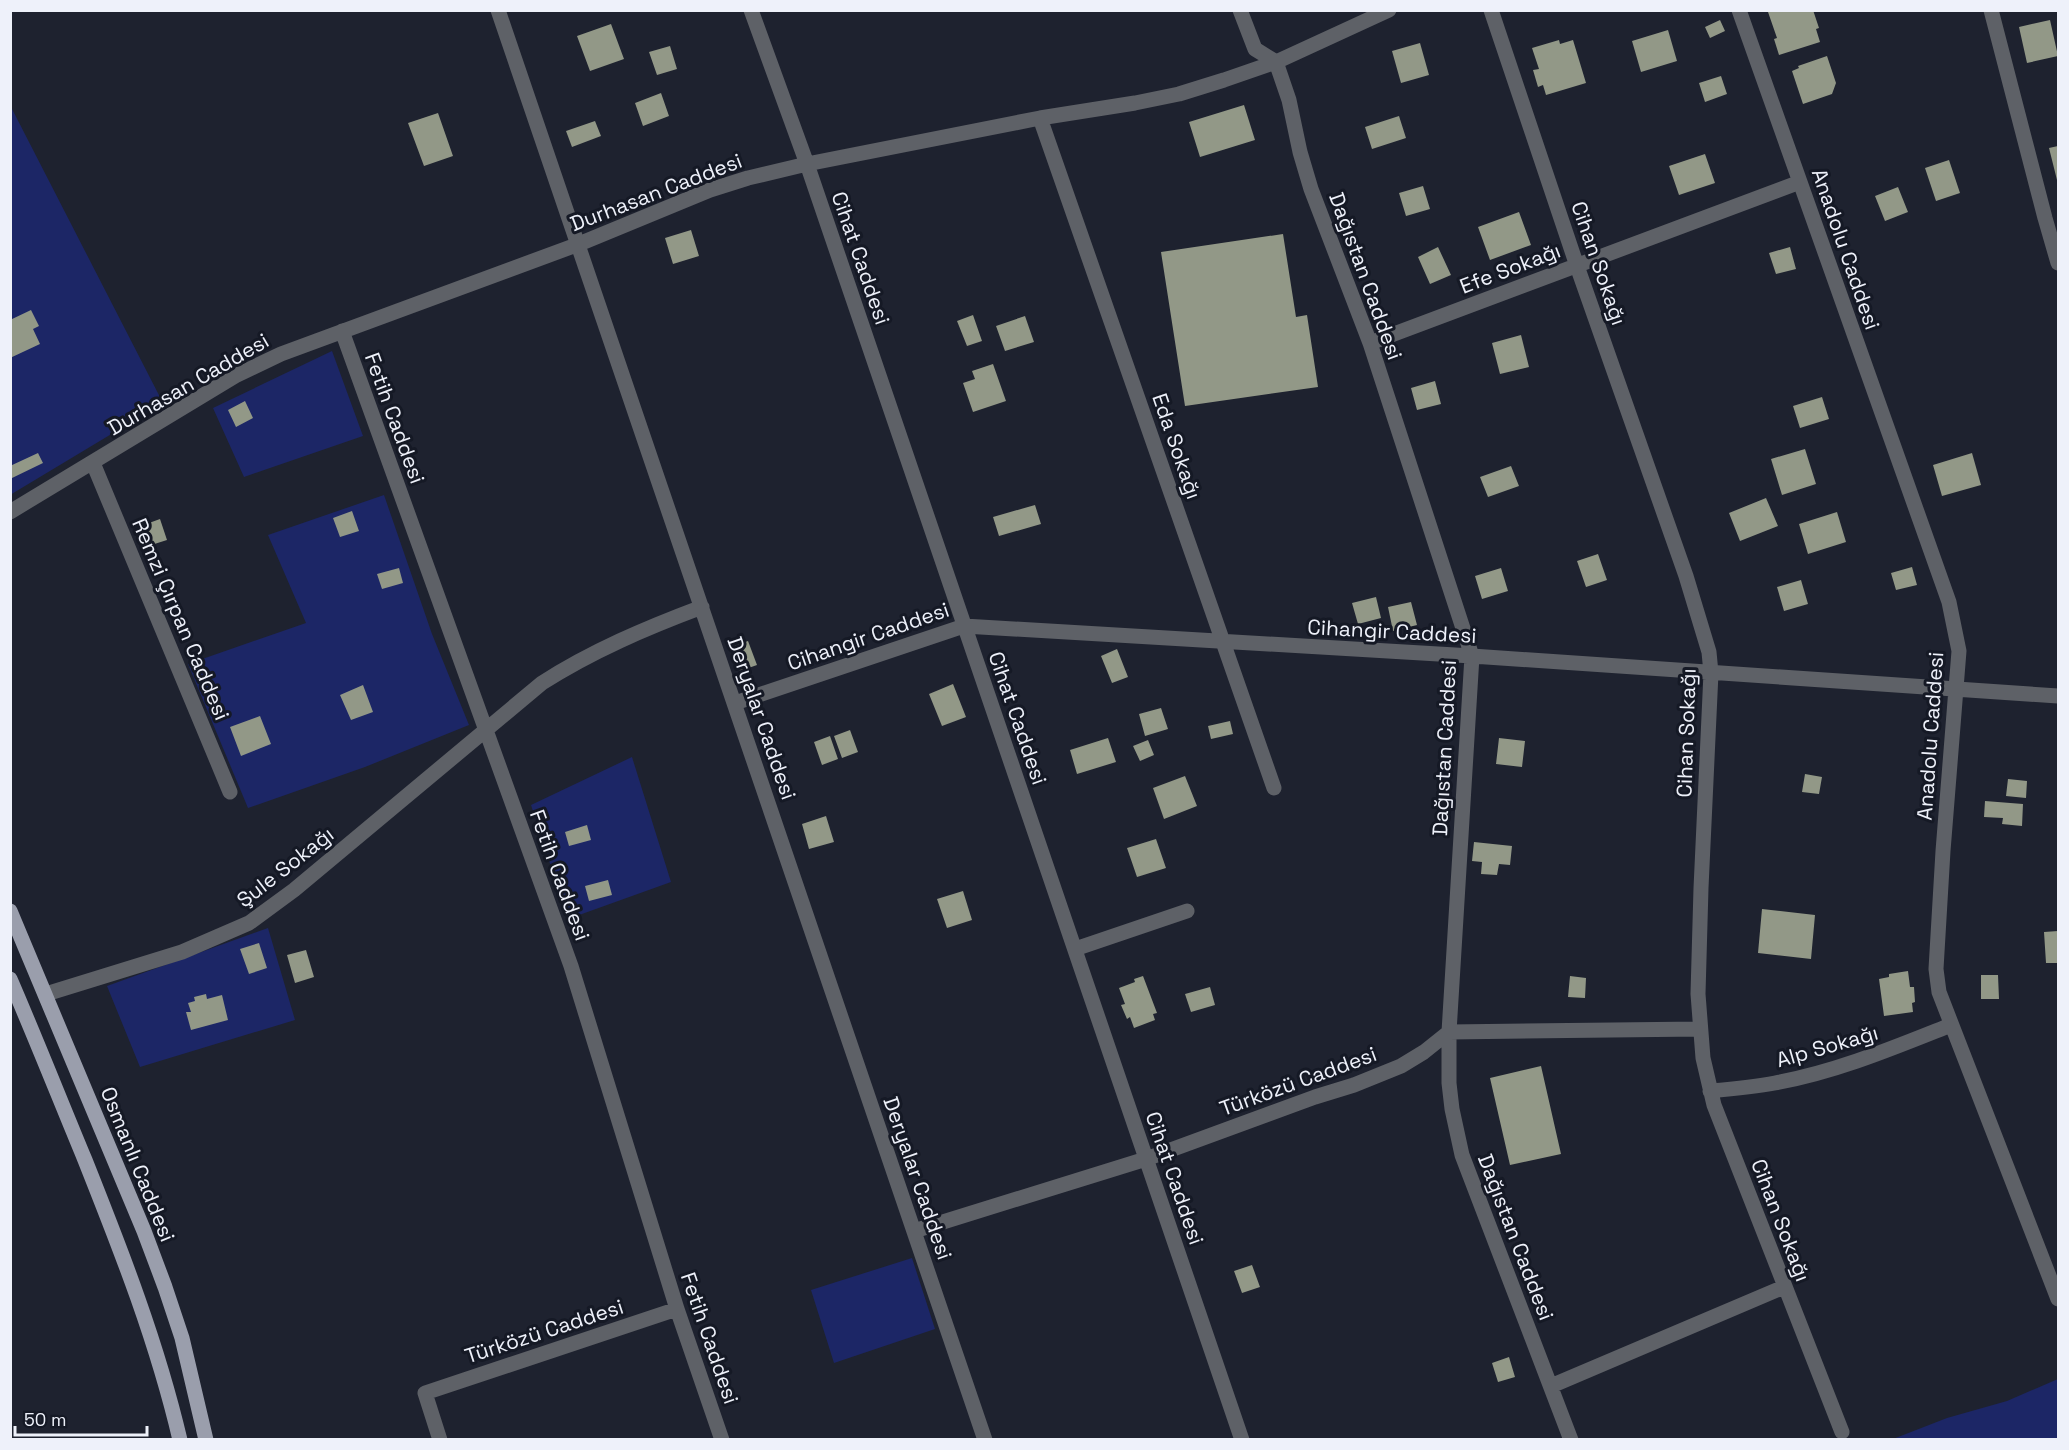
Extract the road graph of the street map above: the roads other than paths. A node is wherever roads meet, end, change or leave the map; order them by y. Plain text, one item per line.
1 (498, 10) edge
2 (752, 10) edge
3 (1240, 10) edge
4 (1389, 10) edge
5 (1491, 10) edge
6 (1739, 10) edge
7 (1991, 10) edge
8 (1276, 62) junction
9 (1040, 118) junction
10 (807, 164) junction
11 (1800, 182) junction
12 (2052, 217) edge
13 (579, 244) junction
14 (2058, 263) edge
15 (1577, 266) junction
16 (342, 331) junction
17 (1370, 343) junction
18 (93, 463) junction
19 (10, 512) edge
20 (702, 608) junction
21 (964, 626) junction
22 (1223, 642) junction
23 (1472, 656) junction
24 (1711, 673) junction
25 (1957, 690) junction
26 (2058, 696) edge
27 (735, 703) junction
28 (486, 730) junction
29 (1274, 788) dead end
30 (230, 792) dead end
31 (10, 911) edge
32 (1187, 911) dead end
33 (1075, 949) junction
34 (10, 979) edge
35 (46, 994) junction
36 (1951, 1025) junction
37 (1700, 1029) junction
38 (1449, 1032) junction
39 (1710, 1091) junction
40 (1146, 1159) junction
41 (914, 1232) junction
42 (1785, 1287) junction
43 (2058, 1299) edge
44 (677, 1309) junction
45 (1551, 1386) junction
46 (1842, 1432) dead end
47 (180, 1440) edge
48 (206, 1440) edge
49 (440, 1440) edge
50 (722, 1440) edge
51 (985, 1440) edge
52 (1242, 1440) edge
53 (1571, 1440) edge

1 - 13 street, Deryalar Caddesi
2 - 10 street, Cihat Caddesi
3 - 8 street
4 - 8 street, Durhasan Caddesi
5 - 15 street, Cihan Sokağı
6 - 11 street, Anadolu Caddesi
7 - 12 street
8 - 9 street, Durhasan Caddesi
8 - 17 street, Dağıstan Caddesi
9 - 10 street, Durhasan Caddesi
9 - 22 street, Eda Sokağı
10 - 13 street, Durhasan Caddesi
10 - 21 street, Cihat Caddesi
11 - 15 street, Efe Sokağı
11 - 25 street, Anadolu Caddesi
12 - 14 street
13 - 16 street, Durhasan Caddesi
13 - 20 street, Deryalar Caddesi
15 - 17 street, Efe Sokağı
15 - 24 street, Cihan Sokağı
16 - 18 street, Durhasan Caddesi
16 - 28 street, Fetih Caddesi
17 - 23 street, Dağıstan Caddesi
18 - 19 street, Durhasan Caddesi
18 - 30 street, Remzi Çırpan Caddesi
20 - 27 street, Deryalar Caddesi
20 - 28 street, Şule Sokağı
21 - 22 street, Cihangir Caddesi
21 - 27 street, Cihangir Caddesi
21 - 33 street, Cihat Caddesi
22 - 23 street, Cihangir Caddesi
22 - 29 street, Eda Sokağı
23 - 24 street, Cihangir Caddesi
23 - 38 street, Dağıstan Caddesi
24 - 25 street, Cihangir Caddesi
24 - 37 street, Cihan Sokağı
25 - 26 street, Cihangir Caddesi
25 - 36 street, Anadolu Caddesi
27 - 41 street, Deryalar Caddesi
28 - 35 street, Şule Sokağı
28 - 44 street, Fetih Caddesi
31 - 35 main road, Osmanlı Caddesi
32 - 33 street
33 - 40 street, Cihat Caddesi
34 - 47 main road
35 - 48 main road, Osmanlı Caddesi
36 - 39 street, Alp Sokağı
36 - 43 street, Anadolu Caddesi
37 - 38 street
37 - 39 street, Cihan Sokağı
38 - 40 street, Türközü Caddesi
38 - 45 street, Dağıstan Caddesi
39 - 42 street, Cihan Sokağı
40 - 41 street, Türközü Caddesi
40 - 52 street, Cihat Caddesi
41 - 51 street, Deryalar Caddesi
42 - 45 street
42 - 46 street, Cihan Sokağı
44 - 49 street, Türközü Caddesi
44 - 50 street, Fetih Caddesi
45 - 53 street, Dağıstan Caddesi

